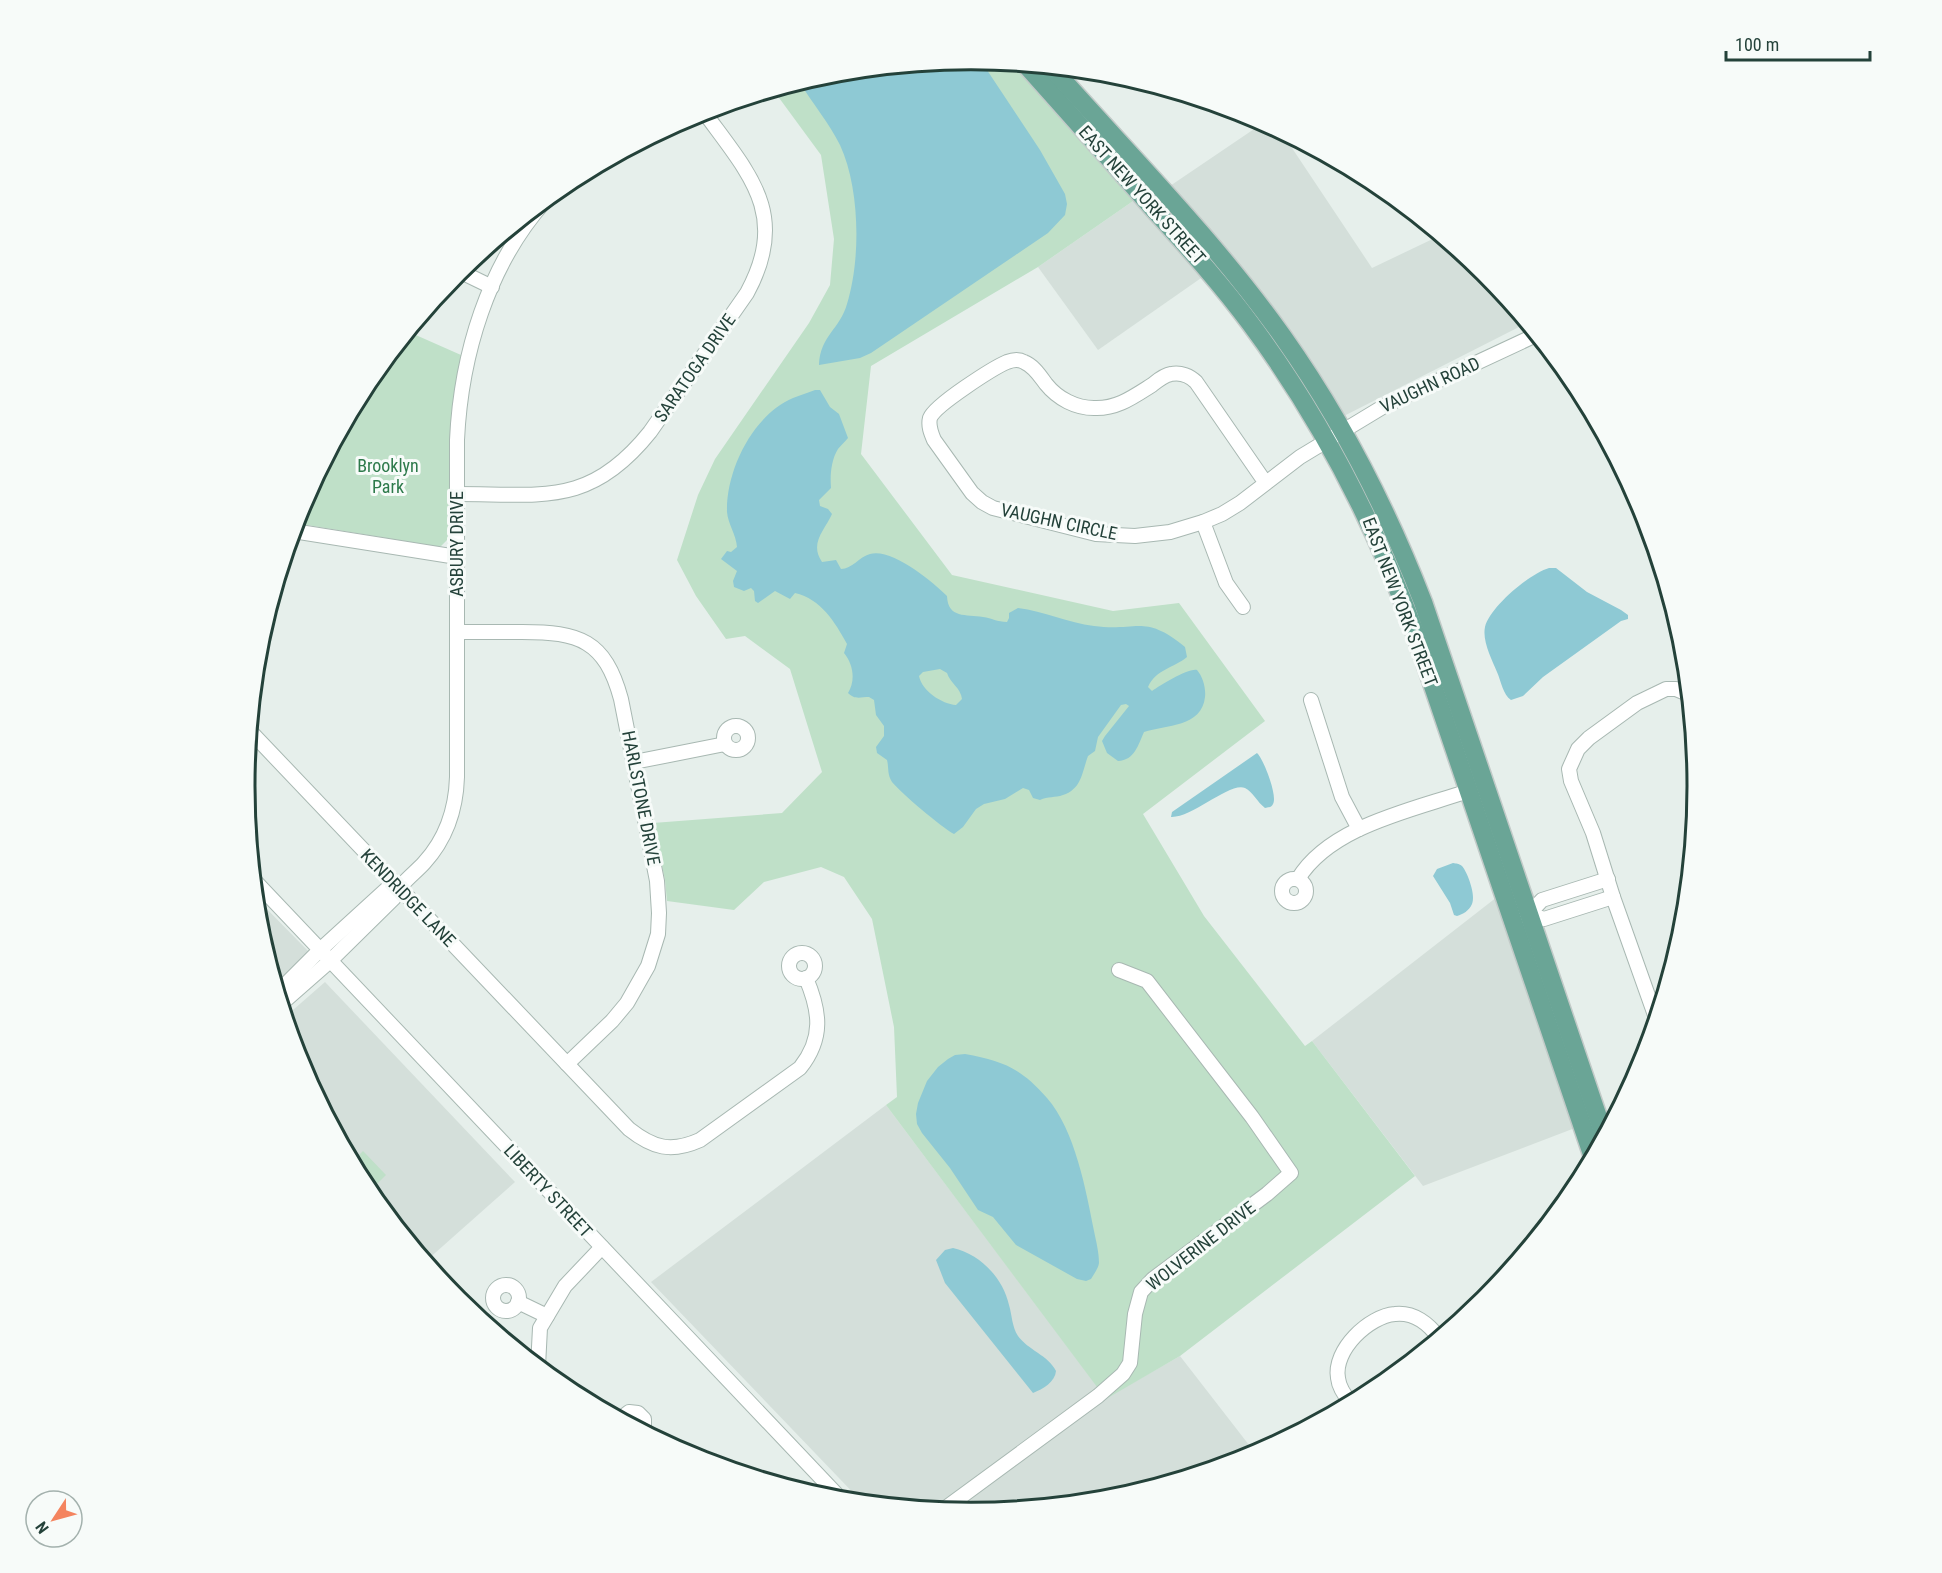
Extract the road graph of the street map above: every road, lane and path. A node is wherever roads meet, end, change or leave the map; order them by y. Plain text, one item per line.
1 (1034, 74) edge
2 (1060, 77) edge
3 (710, 120) edge
4 (530, 222) edge
5 (469, 276) edge
6 (492, 287) junction
7 (1529, 338) edge
8 (1335, 436) junction
9 (1265, 482) junction
10 (457, 494) junction
11 (1203, 522) junction
12 (302, 532) edge
13 (457, 557) junction
14 (1243, 606) dead end
15 (458, 632) junction
16 (1681, 691) edge
17 (1311, 700) dead end
18 (257, 739) edge
19 (725, 744) dead end
20 (634, 762) junction
21 (1468, 791) junction
22 (1359, 829) junction
23 (1298, 879) dead end
24 (1608, 879) junction
25 (399, 888) junction
26 (263, 889) edge
27 (1613, 897) junction
28 (1520, 917) junction
29 (320, 950) junction
30 (330, 961) junction
31 (1119, 970) dead end
32 (806, 978) dead end
33 (284, 986) edge
34 (287, 999) edge
35 (1652, 1007) edge
36 (567, 1064) junction
37 (1601, 1126) edge
38 (1590, 1147) edge
39 (602, 1247) junction
40 (518, 1302) dead end
41 (547, 1316) junction
42 (1434, 1332) edge
43 (538, 1357) edge
44 (1346, 1396) edge
45 (626, 1414) edge
46 (644, 1424) edge
47 (832, 1489) edge
48 (954, 1502) edge

1 - 8 main road, EAST NEW YORK STREET
2 - 8 main road, EAST NEW YORK STREET
3 - 10 street, SARATOGA DRIVE
4 - 6 street, ASBURY DRIVE
5 - 6 street
6 - 10 street, ASBURY DRIVE
7 - 8 street, VAUGHN ROAD
8 - 9 street, VAUGHN CIRCLE
8 - 21 main road, EAST NEW YORK STREET
8 - 28 main road, EAST NEW YORK STREET
9 - 11 street, VAUGHN CIRCLE
9 - 11 street, VAUGHN CIRCLE
10 - 13 street, ASBURY DRIVE
11 - 14 street
12 - 13 street
13 - 15 street, ASBURY DRIVE
15 - 20 street, HARLSTONE DRIVE
15 - 25 street, ASBURY DRIVE
16 - 24 street
17 - 22 street
18 - 25 street, KENDRIDGE LANE
19 - 20 street
20 - 36 street, HARLSTONE DRIVE
21 - 22 street
21 - 28 main road, EAST NEW YORK STREET
22 - 23 street
24 - 27 street
24 - 28 street
25 - 29 street, ASBURY DRIVE
25 - 30 street, ASBURY DRIVE
25 - 36 street, KENDRIDGE LANE
26 - 29 street, LIBERTY STREET
27 - 28 street
27 - 35 street
28 - 37 main road, EAST NEW YORK STREET
28 - 38 main road, EAST NEW YORK STREET
29 - 30 street, LIBERTY STREET
29 - 33 street, ASBURY DRIVE
30 - 34 street, ASBURY DRIVE
30 - 39 street, LIBERTY STREET
31 - 48 street, WOLVERINE DRIVE
32 - 36 street, KENDRIDGE LANE
39 - 41 street
39 - 47 street, LIBERTY STREET
40 - 41 street
41 - 43 street
42 - 44 street
45 - 46 street

